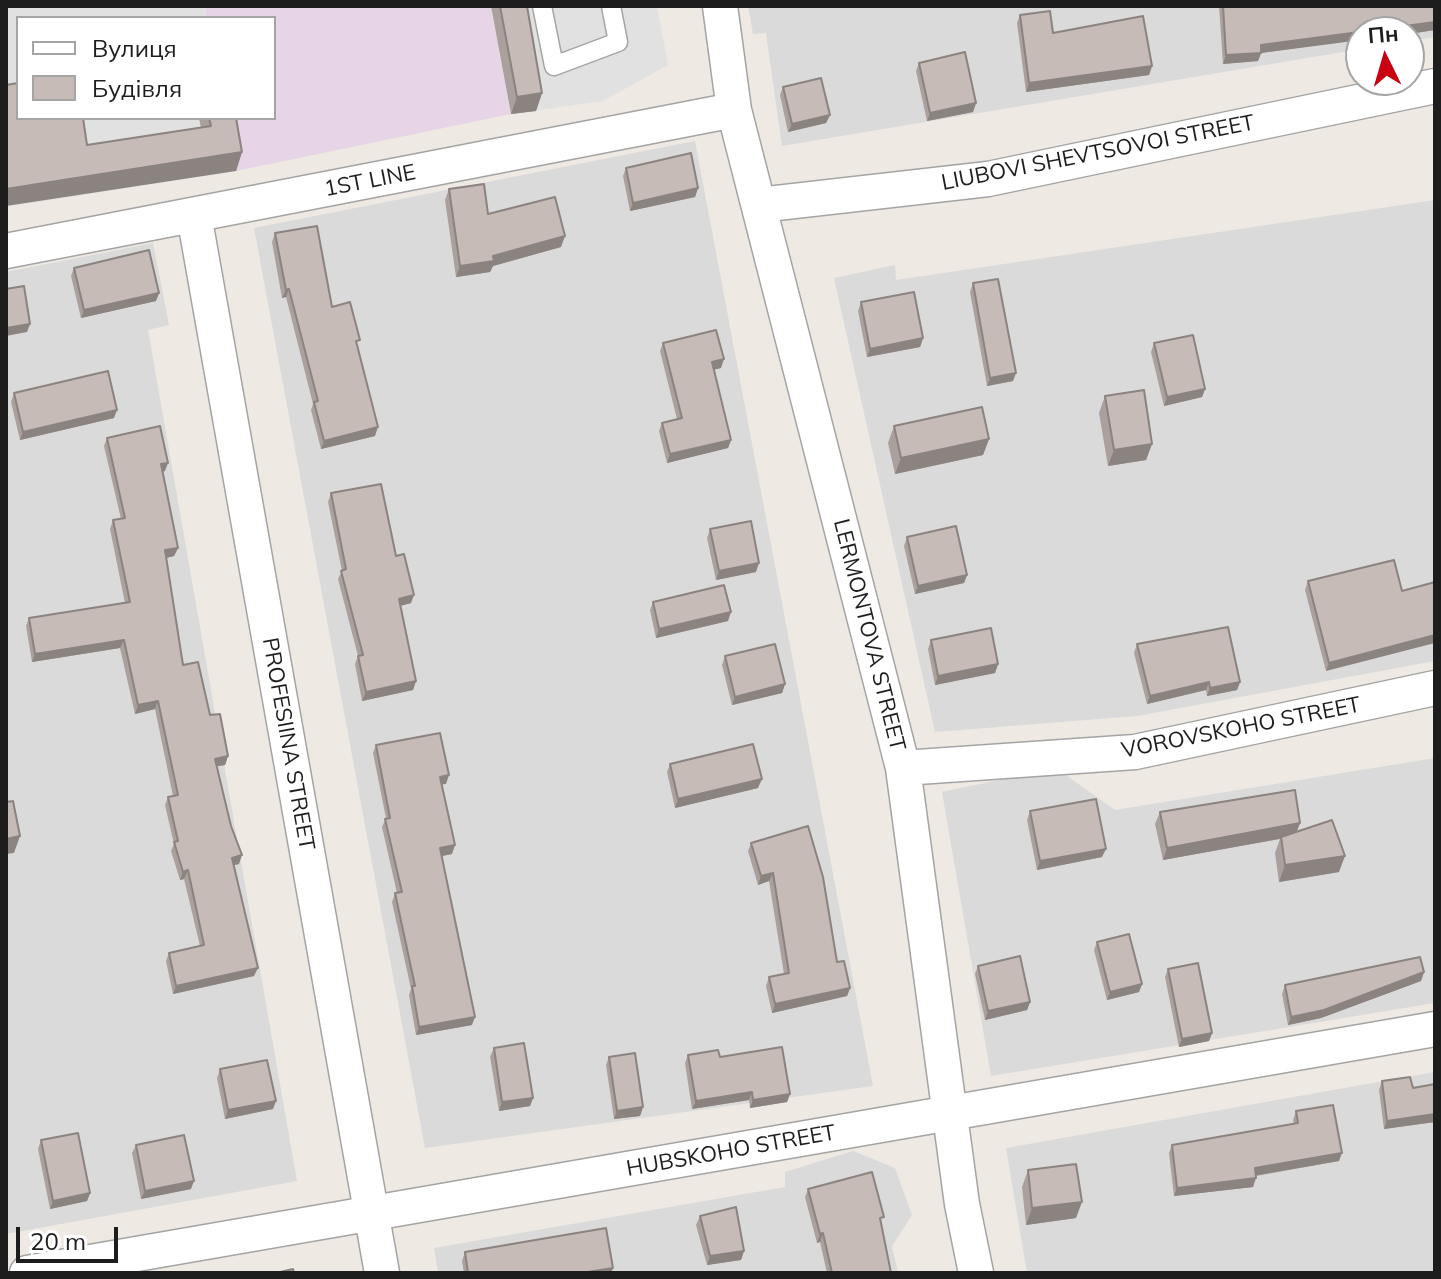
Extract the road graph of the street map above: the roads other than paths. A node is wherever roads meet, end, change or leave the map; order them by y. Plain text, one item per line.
1 (542, 6) edge
2 (611, 6) edge
3 (720, 6) edge
4 (1435, 86) edge
5 (734, 110) junction
6 (759, 205) junction
7 (194, 215) junction
8 (6, 251) edge
9 (1435, 688) edge
10 (903, 768) junction
11 (1435, 1029) edge
12 (951, 1112) junction
13 (371, 1214) junction
14 (27, 1273) edge
15 (382, 1273) edge
16 (976, 1273) edge

1 - 2 lane
3 - 5 street, LERMONTOVA STREET
4 - 6 street, LIUBOVI SHEVTSOVOI STREET
5 - 6 street, LERMONTOVA STREET
5 - 7 street, 1ST LINE
6 - 10 street, LERMONTOVA STREET
7 - 8 street, 1ST LINE
7 - 13 street, PROFESIINA STREET
9 - 10 street, VOROVSKOHO STREET
10 - 12 street, LERMONTOVA STREET
11 - 12 street, HUBSKOHO STREET
12 - 13 street, HUBSKOHO STREET
12 - 16 street, LERMONTOVA STREET
13 - 14 street, HUBSKOHO STREET
13 - 15 street, PROFESIINA STREET

